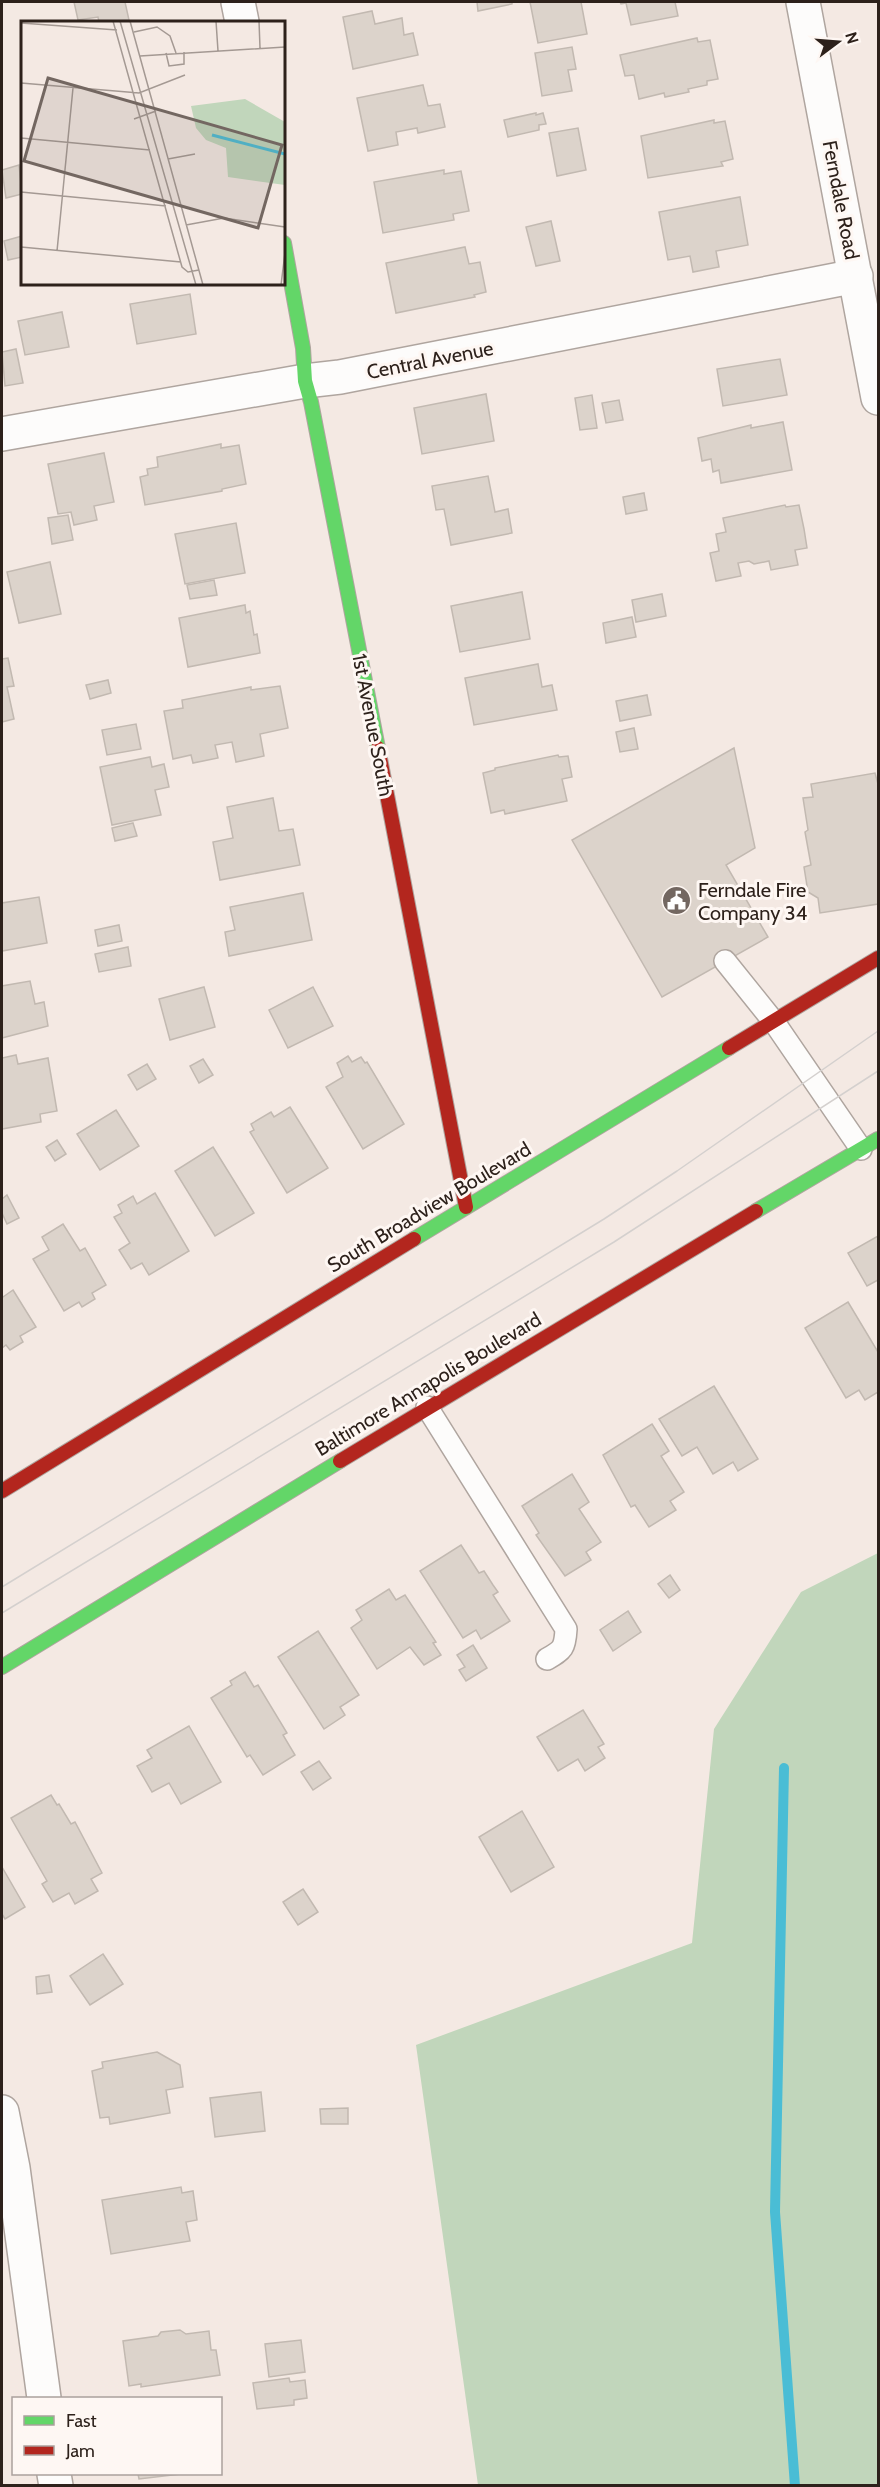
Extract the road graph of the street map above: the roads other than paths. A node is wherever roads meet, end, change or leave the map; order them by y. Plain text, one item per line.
1 (238, 2) edge
2 (802, 2) edge
3 (242, 21) edge
4 (285, 249) edge
5 (856, 276) junction
6 (305, 381) junction
7 (879, 398) edge
8 (2, 434) edge
9 (879, 958) edge
10 (725, 962) dead end
11 (774, 1022) junction
12 (870, 1144) edge
13 (466, 1207) junction
14 (427, 1407) junction
15 (2, 1491) edge
16 (547, 1659) dead end
17 (2, 1667) edge
18 (2, 2112) edge
19 (44, 2397) edge

1 - 3 street
2 - 5 street, Ferndale Road
4 - 6 street, 1st Avenue South
5 - 6 street, Central Avenue
5 - 7 street, Ferndale Road
6 - 8 street, Central Avenue
6 - 13 street, 1st Avenue South
9 - 11 street, South Broadview Boulevard
10 - 11 lane
11 - 12 lane
11 - 13 street, South Broadview Boulevard
12 - 14 street, Baltimore Annapolis Boulevard
13 - 15 street, South Broadview Boulevard
14 - 16 lane
14 - 17 street, Baltimore Annapolis Boulevard
18 - 19 street

